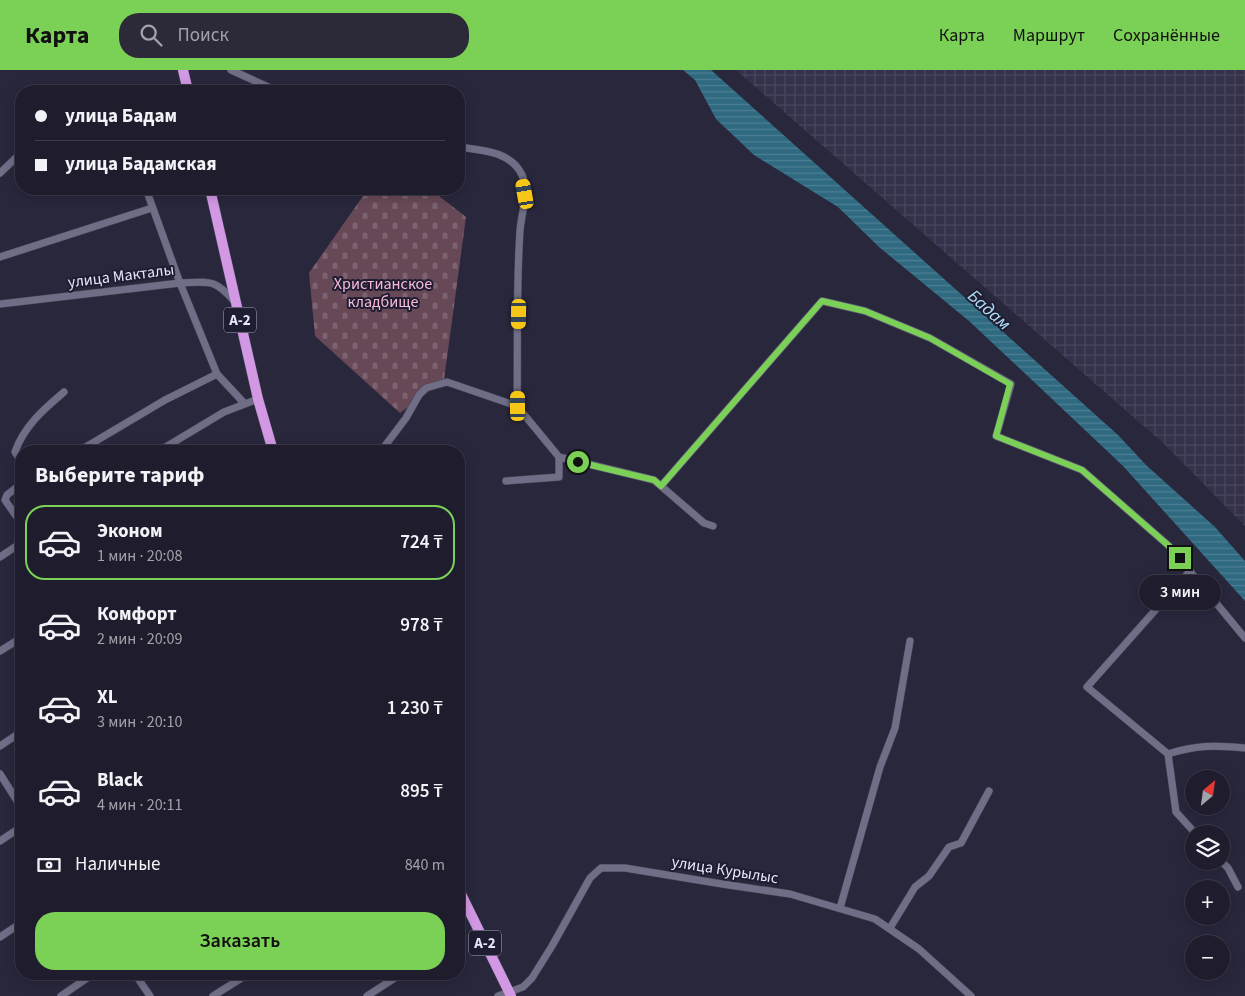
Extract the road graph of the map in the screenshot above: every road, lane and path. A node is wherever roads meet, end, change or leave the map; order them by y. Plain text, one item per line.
1 (183, 70) edge
2 (231, 70) edge
3 (187, 85) edge
4 (264, 85) edge
5 (465, 148) edge
6 (15, 158) edge
7 (0, 174) edge
8 (148, 195) edge
9 (211, 195) edge
10 (152, 208) junction
11 (0, 257) edge
12 (180, 283) junction
13 (0, 304) edge
14 (237, 304) junction
15 (218, 374) junction
16 (64, 392) dead end
17 (258, 399) junction
18 (244, 403) junction
19 (518, 406) junction
20 (19, 445) edge
21 (89, 445) edge
22 (169, 445) edge
23 (271, 445) edge
24 (386, 445) edge
25 (559, 457) junction
26 (506, 481) dead end
27 (661, 486) junction
28 (15, 489) edge
29 (3, 501) edge
30 (15, 515) edge
31 (713, 526) dead end
32 (15, 547) edge
33 (0, 557) edge
34 (1190, 571) junction
35 (1245, 638) edge
36 (910, 641) dead end
37 (15, 642) edge
38 (0, 651) edge
39 (15, 736) edge
40 (0, 746) edge
41 (1245, 748) edge
42 (1168, 754) junction
43 (0, 774) edge
44 (989, 791) dead end
45 (15, 798) edge
46 (1188, 825) edge
47 (15, 831) edge
48 (0, 841) edge
49 (1229, 870) edge
50 (1238, 887) dead end
51 (465, 902) edge
52 (840, 908) junction
53 (15, 927) edge
54 (890, 928) junction
55 (0, 937) edge
56 (84, 980) edge
57 (139, 980) edge
58 (238, 980) edge
59 (391, 980) edge
60 (510, 994) edge
61 (61, 996) edge
62 (150, 996) edge
63 (213, 996) edge
64 (366, 996) edge
65 (498, 996) edge
66 (971, 996) edge

1 - 3 highway
2 - 4 street
5 - 19 street
6 - 7 street
8 - 10 street
9 - 14 highway, A-2
10 - 11 street
10 - 12 street
12 - 13 street, улица Макталы
12 - 14 street, улица Макталы
12 - 15 street
14 - 17 highway, A-2
15 - 18 street
15 - 21 street
16 - 20 street
17 - 18 street
17 - 23 highway, A-2
18 - 22 street
19 - 24 street
19 - 25 street
25 - 26 street
25 - 27 street
27 - 31 street
27 - 34 street
28 - 29 street
29 - 30 street
32 - 33 street
34 - 35 street
34 - 42 street
36 - 52 street
37 - 38 street
39 - 40 street
41 - 42 street
42 - 46 street
43 - 45 street
44 - 54 street
47 - 48 street
49 - 50 street
51 - 60 highway, A-2
52 - 54 street, улица Курылыс
52 - 60 street, улица Курылыс
53 - 55 street
54 - 66 street, улица Курылыс
56 - 61 street
57 - 62 street
58 - 63 street
59 - 64 street
60 - 65 street

